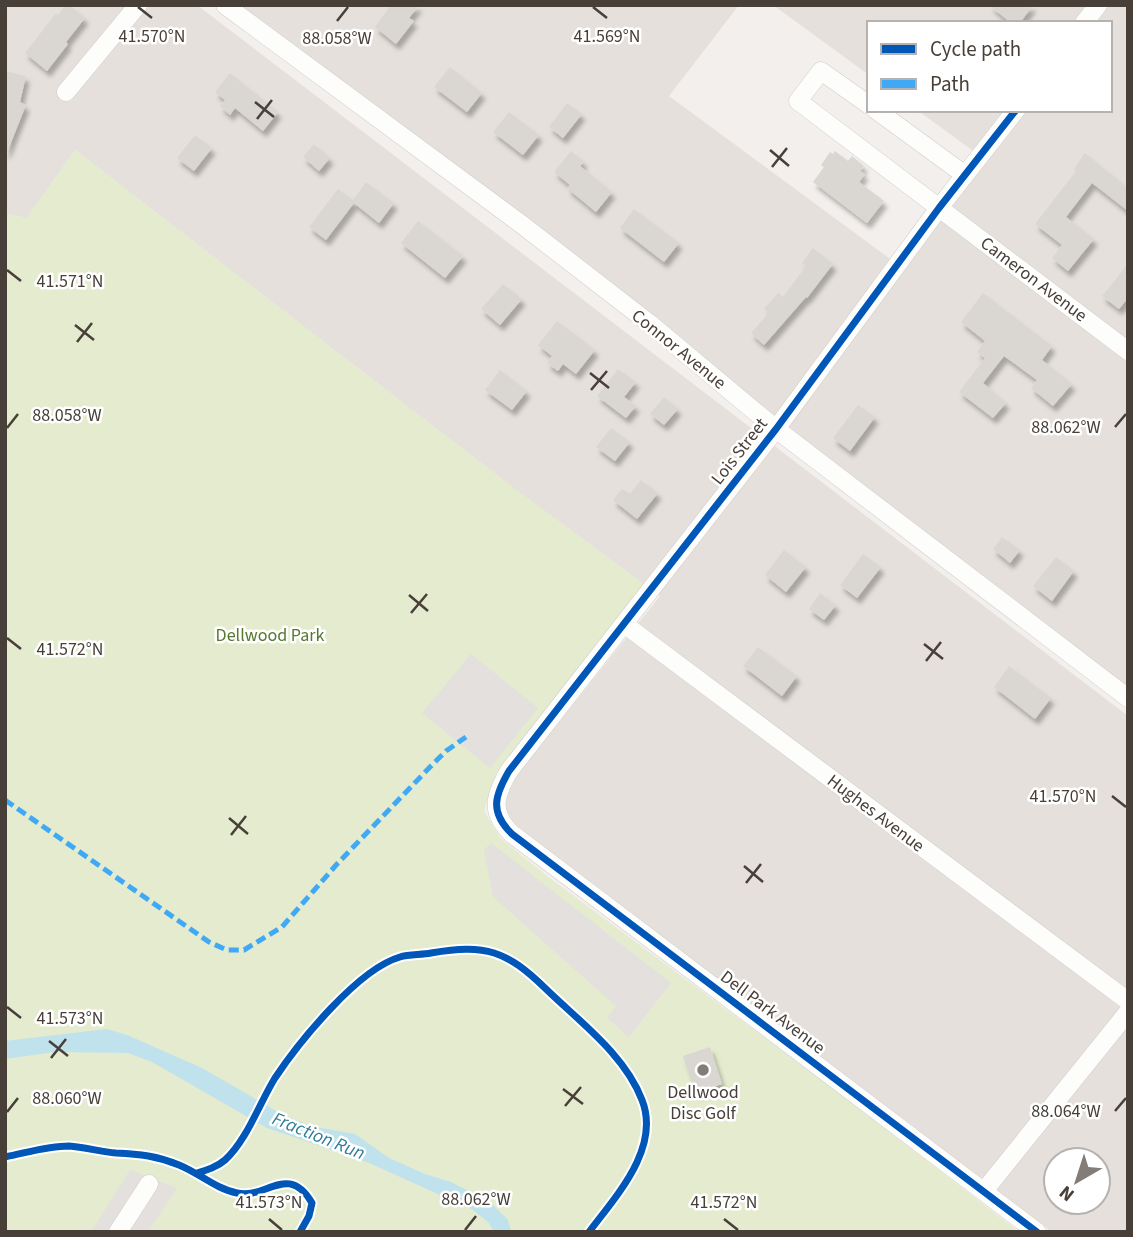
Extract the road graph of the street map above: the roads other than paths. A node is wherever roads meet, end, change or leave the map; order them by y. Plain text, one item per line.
1 (138, 5) edge
2 (225, 5) edge
3 (1098, 5) edge
4 (1086, 21) edge
5 (66, 92) dead end
6 (867, 104) edge
7 (879, 112) edge
8 (1014, 112) edge
9 (965, 176) junction
10 (939, 208) junction
11 (1128, 351) edge
12 (776, 429) junction
13 (624, 624) junction
14 (1128, 698) edge
15 (496, 812) joint
16 (1128, 1001) edge
17 (1128, 1012) edge
18 (149, 1184) dead end
19 (984, 1191) junction
20 (118, 1232) edge
21 (1037, 1232) edge

1 - 5 street
2 - 12 street, Connor Avenue
3 - 4 street
6 - 10 street, Cameron Avenue
7 - 9 street
8 - 9 street, Lois Street
9 - 10 street, Lois Street
10 - 11 street, Cameron Avenue
10 - 12 street, Lois Street
12 - 13 street, Lois Street
12 - 14 street, Connor Avenue
13 - 15 street, Lois Street
13 - 16 street, Hughes Avenue
15 - 19 street, Dell Park Avenue
17 - 19 street
18 - 20 street
19 - 21 street, Dell Park Avenue

